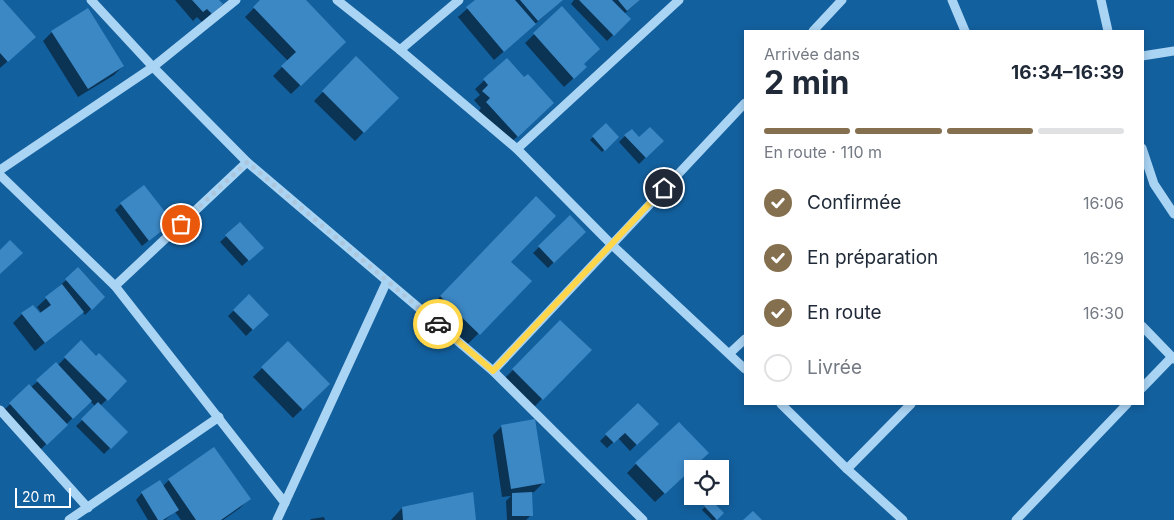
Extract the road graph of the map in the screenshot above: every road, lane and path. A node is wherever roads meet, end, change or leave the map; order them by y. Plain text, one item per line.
1 (91, 0) edge
2 (236, 0) edge
3 (337, 0) edge
4 (459, 0) edge
5 (679, 0) edge
6 (842, 0) edge
7 (952, 0) edge
8 (1101, 0) edge
9 (814, 30) edge
10 (965, 30) edge
11 (1108, 30) edge
12 (400, 50) junction
13 (1174, 51) edge
14 (1144, 56) edge
15 (153, 67) junction
16 (744, 104) edge
17 (517, 150) junction
18 (1144, 154) edge
19 (247, 162) junction
20 (0, 170) edge
21 (0, 175) edge
22 (1174, 214) edge
23 (611, 244) junction
24 (387, 281) junction
25 (115, 286) junction
26 (1144, 328) edge
27 (744, 339) edge
28 (730, 353) junction
29 (1173, 358) edge
30 (744, 368) edge
31 (493, 371) junction
32 (1144, 386) edge
33 (782, 405) edge
34 (910, 405) edge
35 (1126, 405) edge
36 (0, 410) edge
37 (219, 417) junction
38 (847, 469) junction
39 (285, 503) junction
40 (88, 508) junction
41 (69, 520) edge
42 (277, 520) edge
43 (643, 520) edge
44 (903, 520) edge
45 (1016, 520) edge

1 - 15 street
2 - 15 street
3 - 12 street
4 - 12 street
5 - 17 street
6 - 9 street
7 - 10 street
8 - 11 street
12 - 17 street
13 - 14 street
15 - 19 street
15 - 20 street
16 - 23 street
17 - 23 street
18 - 22 street
19 - 24 street
19 - 25 street
21 - 25 street
23 - 28 street
23 - 31 street
24 - 31 street
24 - 39 street
25 - 37 street
26 - 29 street
27 - 28 street
28 - 30 street
29 - 32 street
31 - 43 street
33 - 38 street
34 - 38 street
35 - 45 street
36 - 40 street
37 - 39 street
37 - 40 street
38 - 44 street
39 - 42 street
40 - 41 street

